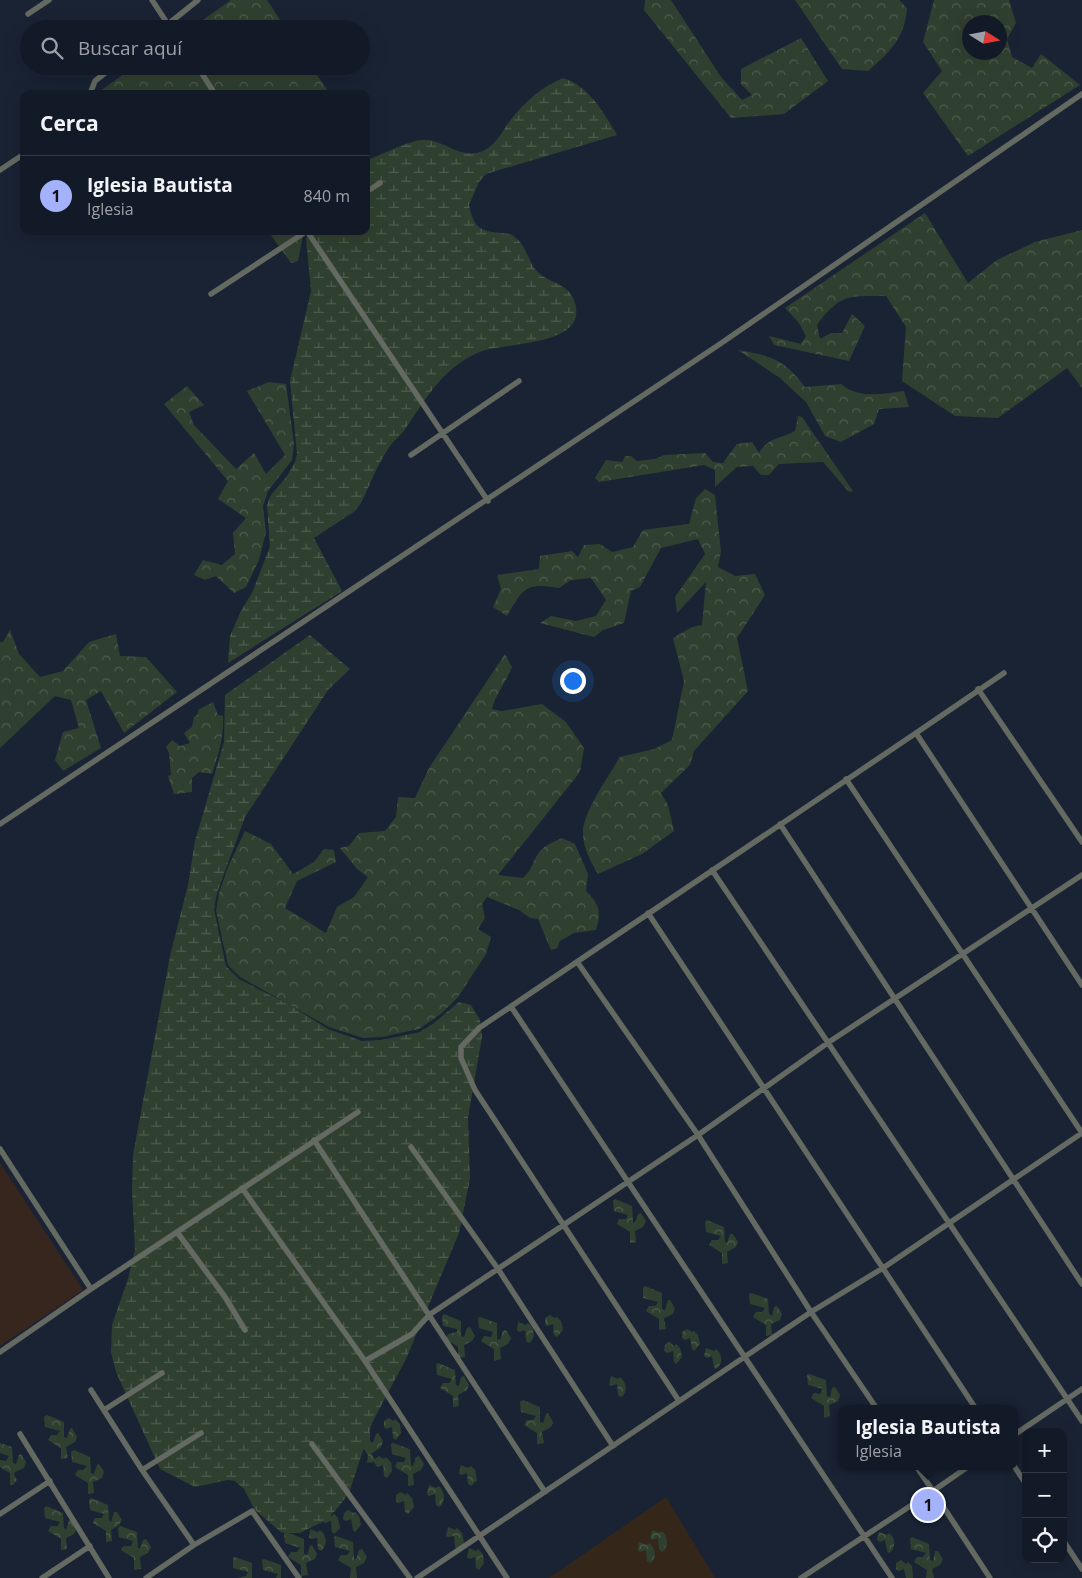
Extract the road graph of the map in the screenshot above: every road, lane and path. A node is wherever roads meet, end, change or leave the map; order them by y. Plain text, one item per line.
1 (49, 0) edge
2 (152, 0) edge
3 (198, 0) edge
4 (28, 14) dead end
5 (166, 20) edge
6 (176, 20) edge
7 (103, 75) edge
8 (203, 75) edge
9 (92, 90) edge
10 (212, 90) edge
11 (1082, 94) edge
12 (20, 157) edge
13 (0, 170) edge
14 (380, 183) dead end
15 (370, 189) edge
16 (301, 235) edge
17 (310, 235) edge
18 (211, 294) dead end
19 (519, 381) dead end
20 (443, 433) junction
21 (411, 455) dead end
22 (488, 500) junction
23 (1004, 673) dead end
24 (978, 689) junction
25 (916, 733) junction
26 (846, 779) junction
27 (0, 824) edge
28 (780, 824) junction
29 (1082, 842) edge
30 (712, 870) junction
31 (1082, 875) edge
32 (1033, 909) junction
33 (648, 913) junction
34 (964, 954) junction
35 (578, 963) junction
36 (1082, 986) edge
37 (894, 1001) junction
38 (512, 1008) junction
39 (829, 1042) junction
40 (764, 1090) junction
41 (358, 1112) dead end
42 (1082, 1133) edge
43 (698, 1135) junction
44 (314, 1140) junction
45 (412, 1147) dead end
46 (0, 1150) edge
47 (1014, 1180) junction
48 (627, 1183) junction
49 (242, 1188) junction
50 (951, 1223) junction
51 (562, 1225) junction
52 (177, 1232) junction
53 (883, 1268) junction
54 (498, 1269) junction
55 (1082, 1284) edge
56 (91, 1289) junction
57 (811, 1312) junction
58 (429, 1315) junction
59 (245, 1330) dead end
60 (0, 1352) edge
61 (744, 1357) junction
62 (365, 1361) junction
63 (162, 1373) dead end
64 (1082, 1389) edge
65 (91, 1390) dead end
66 (1067, 1399) junction
67 (679, 1401) junction
68 (874, 1405) edge
69 (973, 1405) edge
70 (104, 1410) junction
71 (1082, 1421) edge
72 (1018, 1432) edge
73 (201, 1433) dead end
74 (20, 1434) dead end
75 (312, 1444) dead end
76 (613, 1446) junction
77 (142, 1470) junction
78 (919, 1470) edge
79 (963, 1470) edge
80 (50, 1481) junction
81 (933, 1491) junction
82 (545, 1492) junction
83 (0, 1514) edge
84 (480, 1536) junction
85 (864, 1536) junction
86 (194, 1545) junction
87 (90, 1546) junction
88 (1067, 1546) edge
89 (1082, 1569) edge
90 (42, 1578) edge
91 (110, 1578) edge
92 (146, 1578) edge
93 (299, 1578) edge
94 (410, 1578) edge
95 (417, 1578) edge
96 (507, 1578) edge
97 (803, 1578) edge
98 (892, 1578) edge
99 (990, 1578) edge

1 - 4 street
2 - 5 street
3 - 6 street
7 - 9 street
8 - 10 street
11 - 22 street
12 - 13 street
14 - 15 street
16 - 18 street
17 - 20 street
19 - 20 street
20 - 21 street
20 - 22 street
22 - 27 street
23 - 24 street
24 - 25 street
24 - 29 street
25 - 26 street
25 - 32 street
26 - 28 street
26 - 34 street
28 - 30 street
28 - 37 street
30 - 33 street
30 - 39 street
31 - 32 street
32 - 34 street
32 - 36 street
33 - 35 street
33 - 40 street
34 - 37 street
34 - 42 street
35 - 38 street
35 - 43 street
37 - 39 street
37 - 47 street
38 - 48 street
38 - 51 street
39 - 40 street
39 - 50 street
40 - 43 street
40 - 53 street
41 - 44 street
42 - 47 street
43 - 48 street
43 - 57 street
44 - 49 street
44 - 58 street
45 - 54 street
46 - 56 street
47 - 50 street
47 - 55 street
48 - 51 street
48 - 61 street
49 - 52 street
49 - 62 street
50 - 53 street
50 - 66 street
51 - 54 street
51 - 67 street
52 - 56 street
52 - 59 street
53 - 57 street
53 - 69 street
54 - 58 street
54 - 76 street
56 - 60 street
57 - 61 street
57 - 68 street
58 - 62 street
58 - 82 street
61 - 67 street
61 - 85 street
62 - 84 street
63 - 70 street
64 - 66 street
65 - 70 street
66 - 71 street
66 - 72 street
67 - 76 street
70 - 77 street
73 - 77 street
74 - 80 street
75 - 94 street
76 - 82 street
77 - 86 street
78 - 81 street
79 - 81 street
80 - 83 street
80 - 87 street
81 - 85 street
81 - 99 street
82 - 84 street
84 - 95 street
84 - 96 street
85 - 97 street
85 - 98 street
86 - 92 street
86 - 93 street
87 - 90 street
87 - 91 street
88 - 89 street

